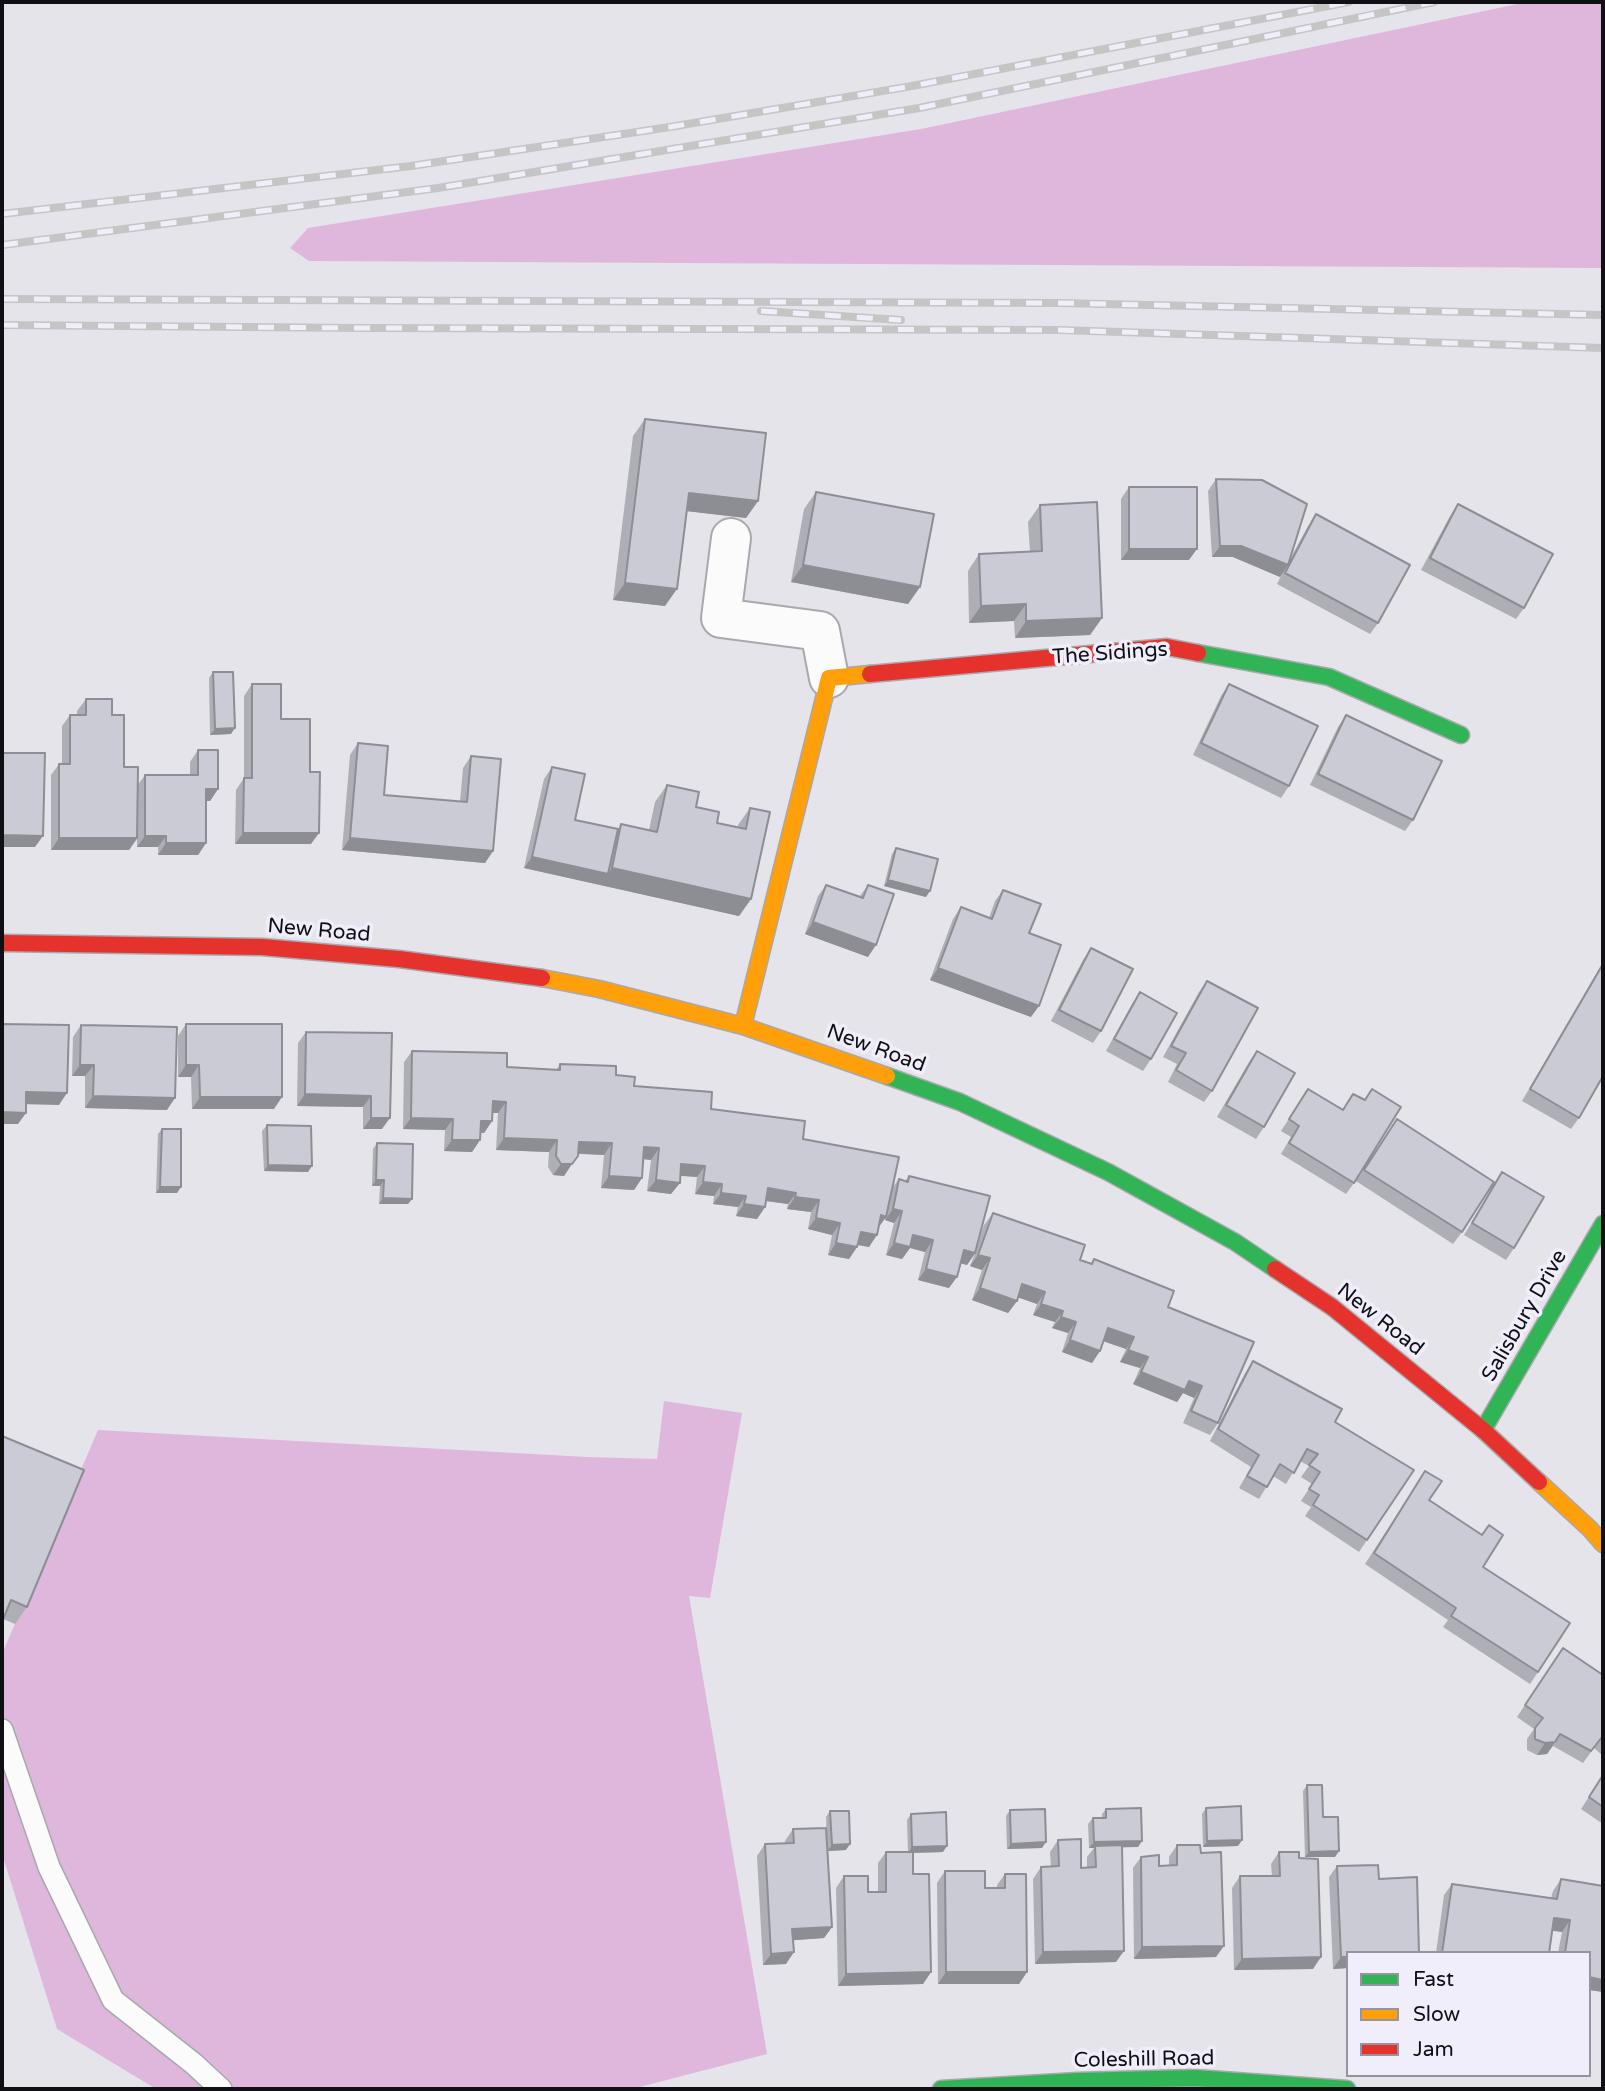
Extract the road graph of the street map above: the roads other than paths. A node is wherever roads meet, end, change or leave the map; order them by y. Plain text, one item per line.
1 (731, 538) dead end
2 (829, 678) junction
3 (1461, 735) dead end
4 (2, 943) edge
5 (743, 1026) junction
6 (1603, 1224) edge
7 (1483, 1430) junction
8 (1603, 1544) edge
9 (2, 1730) edge
10 (221, 2089) edge
11 (941, 2089) edge
12 (1347, 2089) edge

1 - 2 street
2 - 3 main road, The Sidings
2 - 5 main road
4 - 5 main road, New Road
5 - 7 main road, New Road
6 - 7 main road, Salisbury Drive
7 - 8 main road, New Road
9 - 10 lane
11 - 12 main road, Coleshill Road

